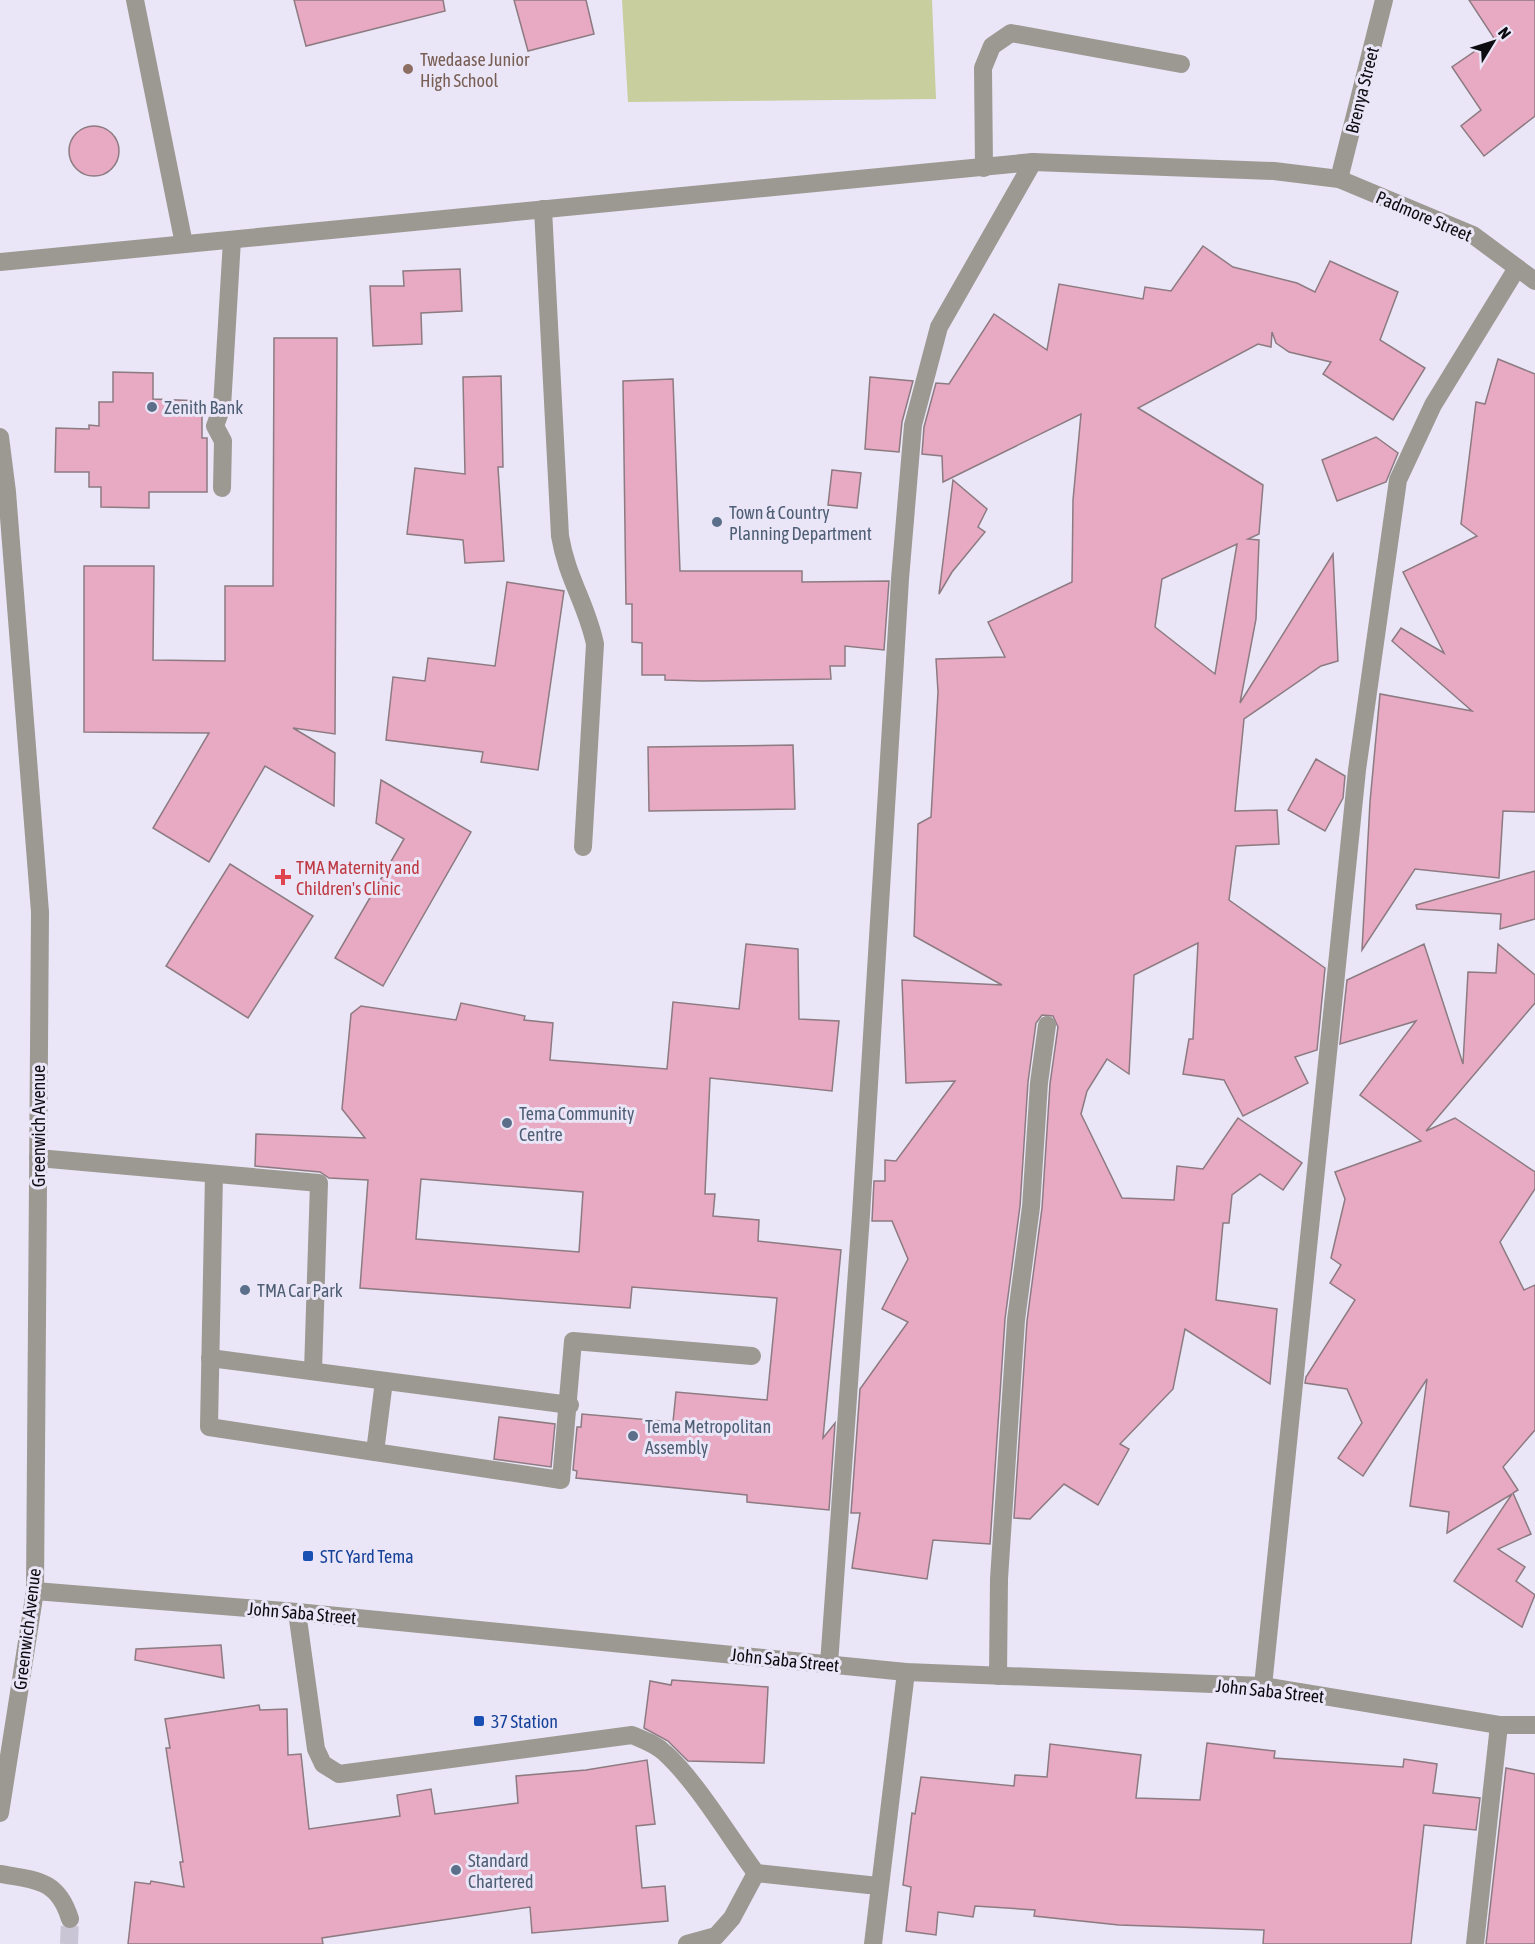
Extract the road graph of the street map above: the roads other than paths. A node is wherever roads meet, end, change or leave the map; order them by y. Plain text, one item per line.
1 (135, 0) edge
2 (1384, 0) edge
3 (1181, 64) dead end
4 (1033, 162) junction
5 (984, 168) junction
6 (1339, 179) junction
7 (543, 209) junction
8 (232, 240) junction
9 (184, 244) junction
10 (0, 262) edge
11 (1516, 268) junction
12 (1535, 280) edge
13 (0, 437) edge
14 (222, 488) dead end
15 (583, 847) dead end
16 (1047, 1025) dead end
17 (38, 1158) junction
18 (214, 1174) junction
19 (752, 1356) dead end
20 (210, 1358) junction
21 (313, 1371) junction
22 (384, 1381) junction
23 (570, 1405) junction
24 (375, 1452) junction
25 (35, 1591) junction
26 (297, 1612) junction
27 (829, 1664) junction
28 (906, 1672) junction
29 (998, 1676) junction
30 (1263, 1686) junction
31 (1499, 1725) junction
32 (1535, 1725) edge
33 (0, 1813) edge
34 (756, 1873) junction
35 (0, 1874) edge
36 (878, 1887) junction
37 (70, 1920) tunnel mouth
38 (687, 1944) edge
39 (873, 1944) edge
40 (1475, 1944) edge

1 - 9 street
2 - 6 street, Brenya Street
3 - 5 street
4 - 5 street, Padmore Street
4 - 6 street, Padmore Street
4 - 27 street
5 - 7 street, Padmore Street
6 - 11 street, Padmore Street
7 - 8 street, Padmore Street
7 - 15 street
8 - 9 street, Padmore Street
8 - 14 street
9 - 10 street, Padmore Street
11 - 12 street, Padmore Street
11 - 30 street
13 - 17 street, Greenwich Avenue
16 - 29 street
17 - 18 street
17 - 25 street, Greenwich Avenue
18 - 20 street
18 - 21 street
19 - 23 street
20 - 21 street
20 - 24 street
21 - 22 street
22 - 23 street
22 - 24 street
23 - 24 street
25 - 26 street, John Saba Street
25 - 33 street, Greenwich Avenue
26 - 27 street, John Saba Street
26 - 34 street
27 - 28 street, John Saba Street
28 - 29 street, John Saba Street
28 - 36 street
29 - 30 street, John Saba Street
30 - 31 street, John Saba Street
31 - 32 street, John Saba Street
31 - 40 street
34 - 36 street
34 - 38 street
35 - 37 street
36 - 39 street

